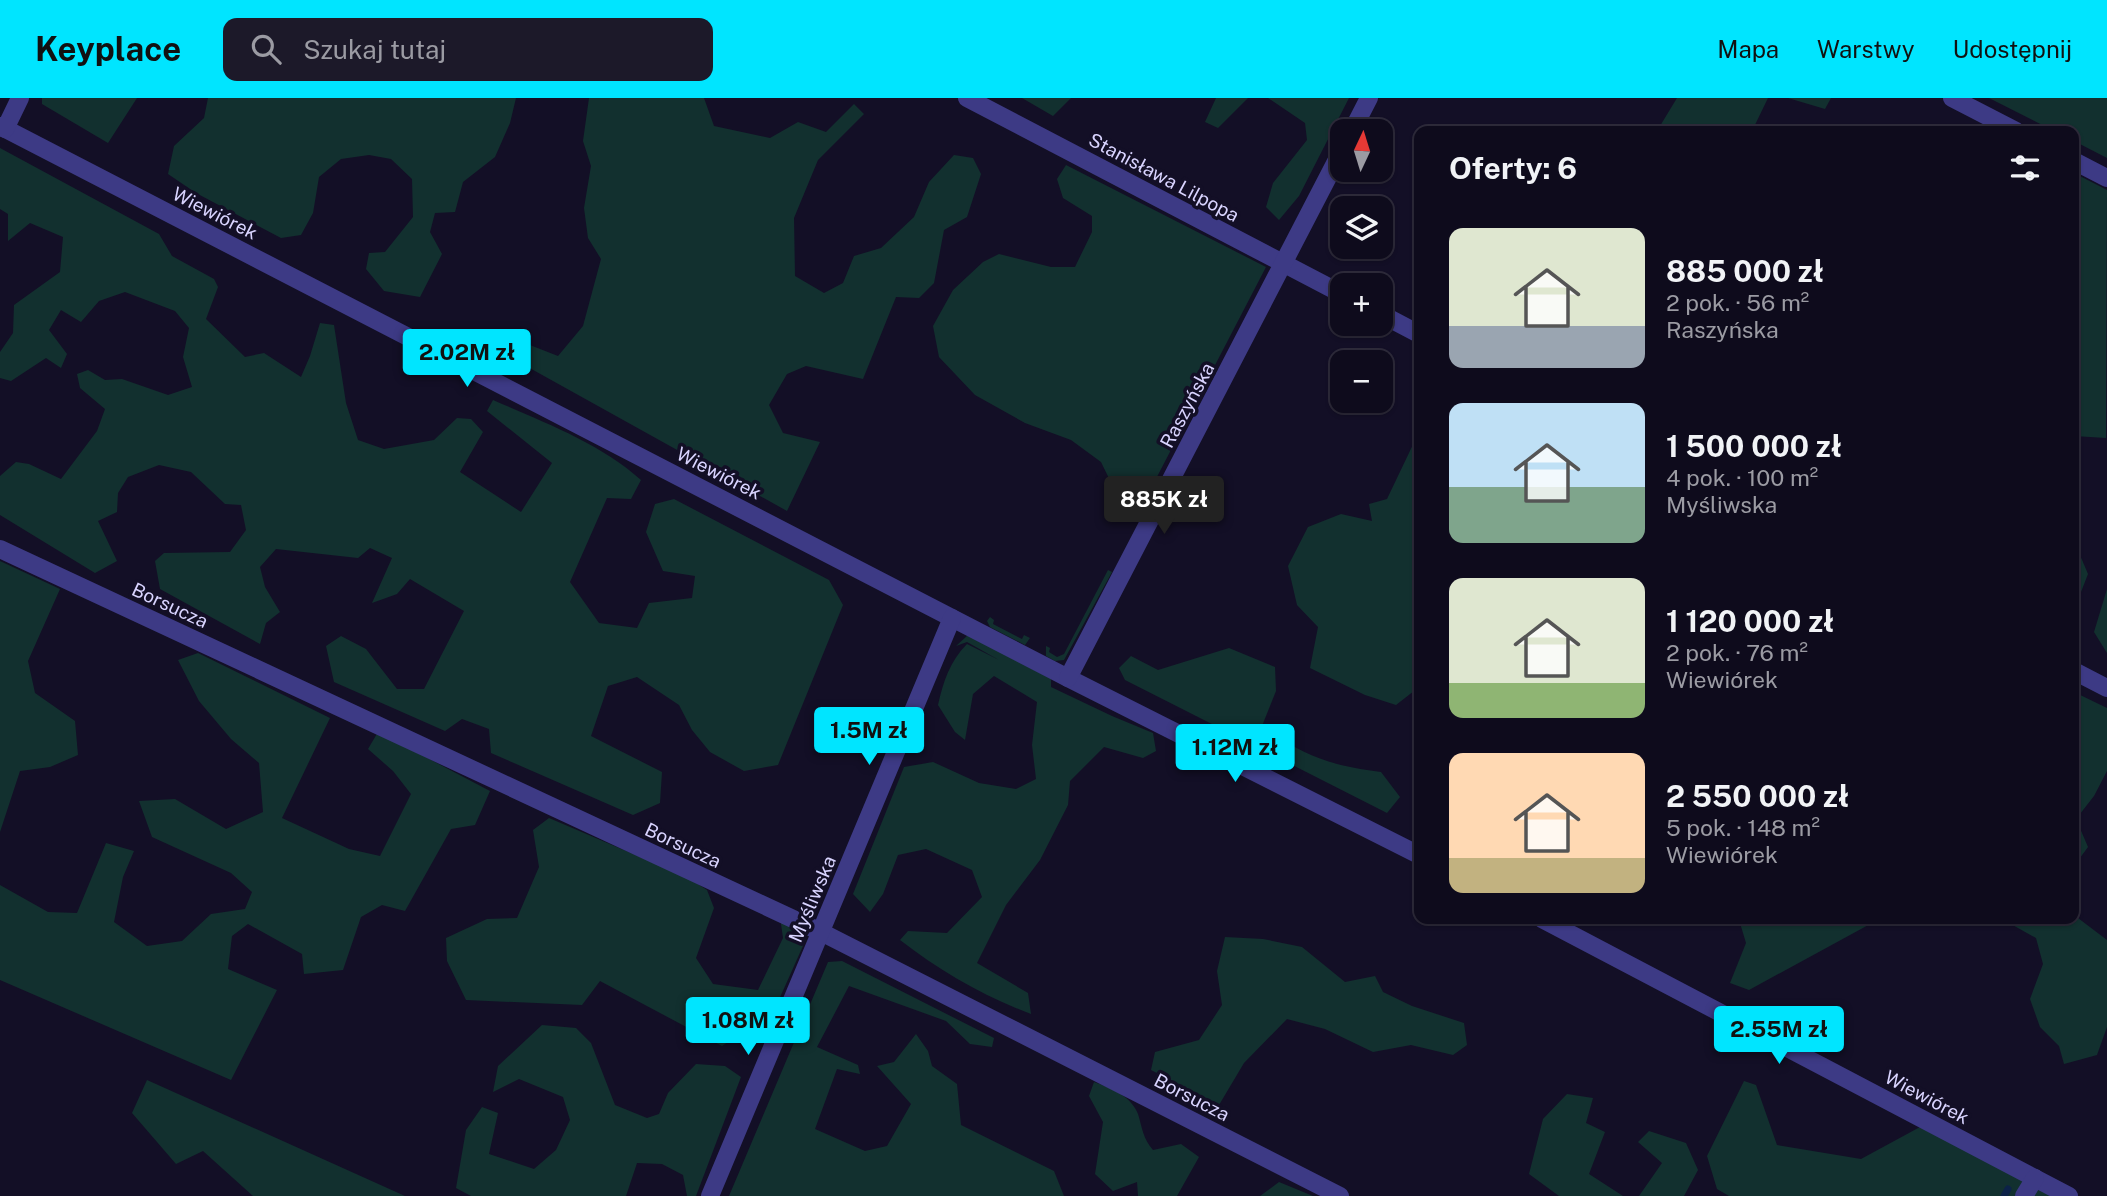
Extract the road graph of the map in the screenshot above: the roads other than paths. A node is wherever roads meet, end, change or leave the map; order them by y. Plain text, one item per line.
1 (20, 98) edge
2 (967, 98) edge
3 (1369, 98) edge
4 (1952, 98) edge
5 (1358, 119) edge
6 (2006, 126) edge
7 (2, 127) edge
8 (2079, 164) edge
9 (1330, 174) edge
10 (2107, 178) edge
11 (1284, 264) junction
12 (1330, 288) edge
13 (1393, 320) edge
14 (1414, 331) edge
15 (0, 549) edge
16 (952, 618) junction
17 (2079, 674) edge
18 (1068, 678) junction
19 (2107, 688) edge
20 (1414, 852) edge
21 (1552, 924) edge
22 (821, 932) junction
23 (2035, 1178) junction
24 (710, 1196) edge
25 (1340, 1196) edge
26 (2024, 1196) edge
27 (2069, 1196) edge

1 - 7 street
2 - 11 street, Stanisława Lilpopa
3 - 5 street
4 - 6 street
7 - 16 street, Wiewiórek
8 - 10 street
9 - 11 street, Raszyńska
11 - 12 street, Stanisława Lilpopa
11 - 18 street, Raszyńska
13 - 14 street
15 - 22 street, Borsucza
16 - 18 street, Wiewiórek
16 - 22 street, Myśliwska
17 - 19 street
18 - 20 street, Wiewiórek
21 - 23 street, Wiewiórek
22 - 24 street, Myśliwska
22 - 25 street, Borsucza
23 - 26 street
23 - 27 street, Wiewiórek

